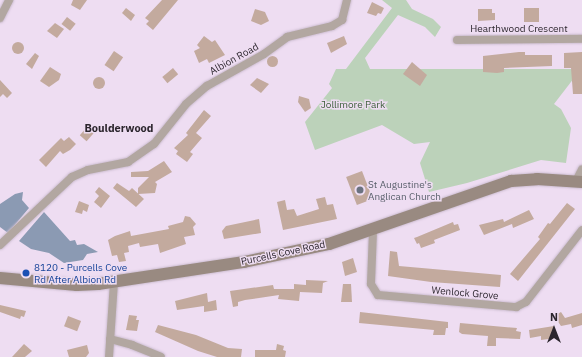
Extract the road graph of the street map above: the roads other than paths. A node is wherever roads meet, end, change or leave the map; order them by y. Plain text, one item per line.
1 (9, 0) edge
2 (347, 0) edge
3 (0, 18) edge
4 (582, 39) edge
5 (457, 40) dead end
6 (582, 169) edge
7 (579, 181) edge
8 (582, 230) edge
9 (373, 231) junction
10 (0, 245) edge
11 (0, 278) edge
12 (114, 282) junction
13 (110, 339) junction
14 (108, 357) edge
15 (161, 357) edge

1 - 3 street
2 - 10 street, Albion Road
4 - 5 street, Hearthwood Crescent
6 - 7 street
7 - 9 main road, Purcells Cove Road
8 - 9 street, Wenlock Grove
9 - 12 main road, Purcells Cove Road
11 - 12 main road, Purcells Cove Road
12 - 13 street
13 - 14 street
13 - 15 street

